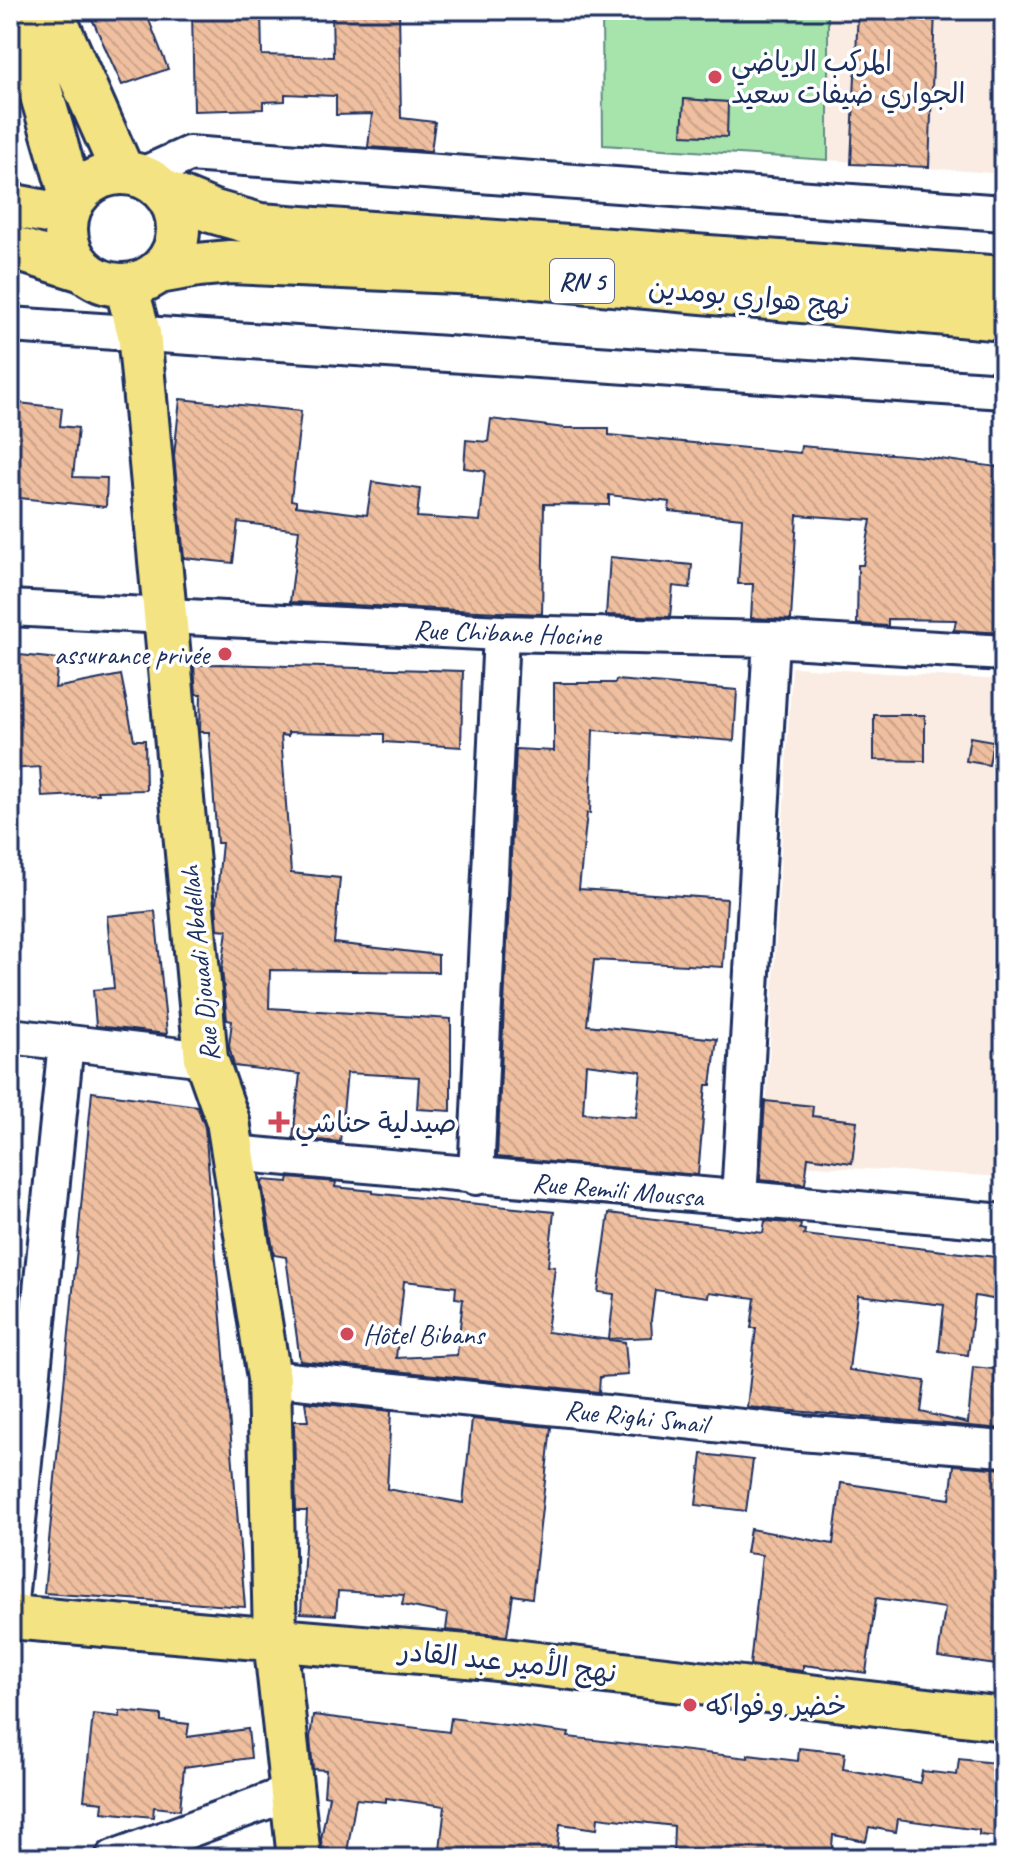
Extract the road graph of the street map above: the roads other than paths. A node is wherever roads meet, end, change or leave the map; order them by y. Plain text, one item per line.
1 (17, 10) edge
2 (51, 10) edge
3 (142, 180) junction
4 (10, 205) edge
5 (70, 209) junction
6 (1004, 213) edge
7 (10, 247) edge
8 (83, 270) junction
9 (1004, 278) edge
10 (143, 279) junction
11 (1004, 319) edge
12 (10, 325) edge
13 (139, 333) junction
14 (1004, 391) edge
15 (10, 608) edge
16 (164, 617) junction
17 (501, 633) junction
18 (771, 639) junction
19 (1004, 653) edge
20 (10, 1036) edge
21 (66, 1042) junction
22 (206, 1059) junction
23 (233, 1153) junction
24 (476, 1177) junction
25 (739, 1199) junction
26 (1004, 1222) edge
27 (269, 1378) junction
28 (1004, 1449) edge
29 (10, 1601) edge
30 (10, 1617) edge
31 (275, 1639) junction
32 (1004, 1719) edge
33 (292, 1792) junction
34 (118, 1857) edge
35 (299, 1858) edge

1 - 5 main road
2 - 3 main road
3 - 5 main road
3 - 6 street
3 - 9 main road, نهج هواري بومدين / RN 5
3 - 10 main road
4 - 5 main road
5 - 8 main road
7 - 8 main road
8 - 10 main road
10 - 11 main road, نهج هواري بومدين / RN 5
10 - 13 main road, Rue Djouadi Abdellah
12 - 13 street
13 - 14 street
13 - 16 main road, Rue Djouadi Abdellah
15 - 16 street, Rue Chibane Hocine
16 - 17 street, Rue Chibane Hocine
16 - 22 main road, Rue Djouadi Abdellah
17 - 18 street, Rue Chibane Hocine
17 - 24 street
18 - 19 street, Rue Chibane Hocine
18 - 25 street
20 - 21 street
21 - 22 street
21 - 29 street
22 - 23 main road, Rue Djouadi Abdellah
23 - 24 street, Rue Remili Moussa
23 - 27 main road, Rue Djouadi Abdellah
24 - 25 street, Rue Remili Moussa
25 - 26 street, Rue Remili Moussa
27 - 28 street, Rue Righi Smail
27 - 31 main road, Rue Djouadi Abdellah
30 - 31 main road, نهج الأمير عبد القادر
31 - 32 main road, نهج الأمير عبد القادر
31 - 33 main road, Rue Djouadi Abdellah
33 - 34 street
33 - 35 main road, Rue Djouadi Abdellah

